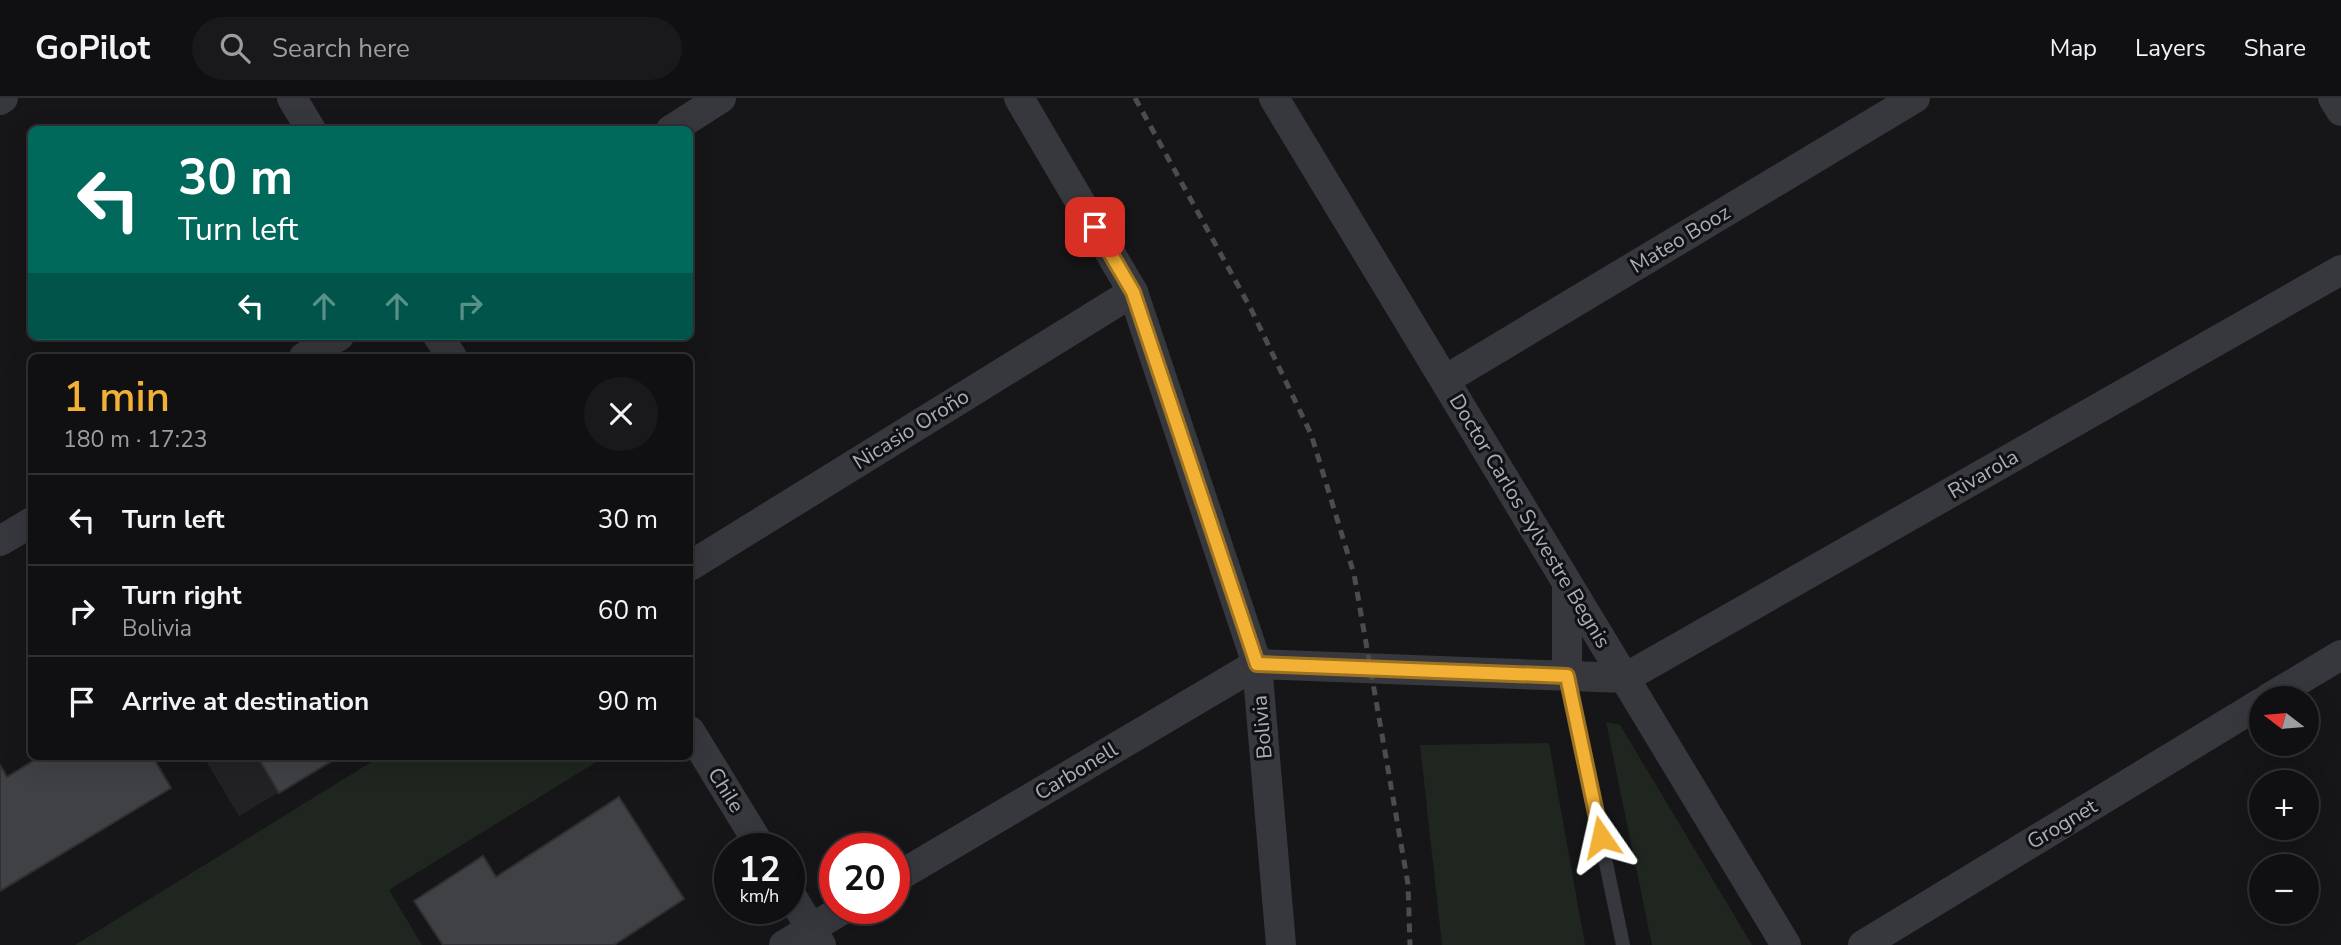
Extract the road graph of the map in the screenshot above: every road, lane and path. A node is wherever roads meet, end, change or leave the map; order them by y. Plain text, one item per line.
1 (292, 98) edge
2 (721, 98) edge
3 (1019, 98) edge
4 (1274, 98) edge
5 (1915, 98) edge
6 (2333, 98) edge
7 (2341, 111) edge
8 (309, 126) edge
9 (677, 126) edge
10 (2341, 270) edge
11 (1133, 292) junction
12 (332, 340) edge
13 (309, 354) edge
14 (1446, 380) junction
15 (28, 524) edge
16 (0, 541) edge
17 (693, 564) edge
18 (1567, 583) junction
19 (2341, 655) edge
20 (1257, 664) junction
21 (1567, 676) junction
22 (1625, 678) junction
23 (2289, 686) edge
24 (2249, 710) edge
25 (693, 736) edge
26 (752, 833) edge
27 (910, 870) edge
28 (805, 919) edge
29 (829, 924) edge
30 (816, 937) edge
31 (784, 945) edge
32 (1281, 945) edge
33 (1623, 945) edge
34 (1786, 945) edge
35 (1863, 945) edge

1 - 8 street
2 - 9 street
3 - 11 street, Bolivia
4 - 14 street, Doctor Carlos Sylvestre Begnis
5 - 14 street, Mateo Booz
6 - 7 street
10 - 22 street, Rivarola
11 - 17 street, Nicasio Oroño
11 - 20 street, Bolivia
12 - 13 street
14 - 18 street, Doctor Carlos Sylvestre Begnis
15 - 16 street
18 - 21 street
18 - 22 street, Doctor Carlos Sylvestre Begnis
19 - 23 street
20 - 21 street
20 - 27 street, Carbonell
20 - 32 street, Bolivia
21 - 22 street
21 - 33 lane
22 - 34 street, Doctor Carlos Sylvestre Begnis
24 - 35 street, Grognet
25 - 26 street, Chile
28 - 30 street
29 - 30 street
30 - 31 street

